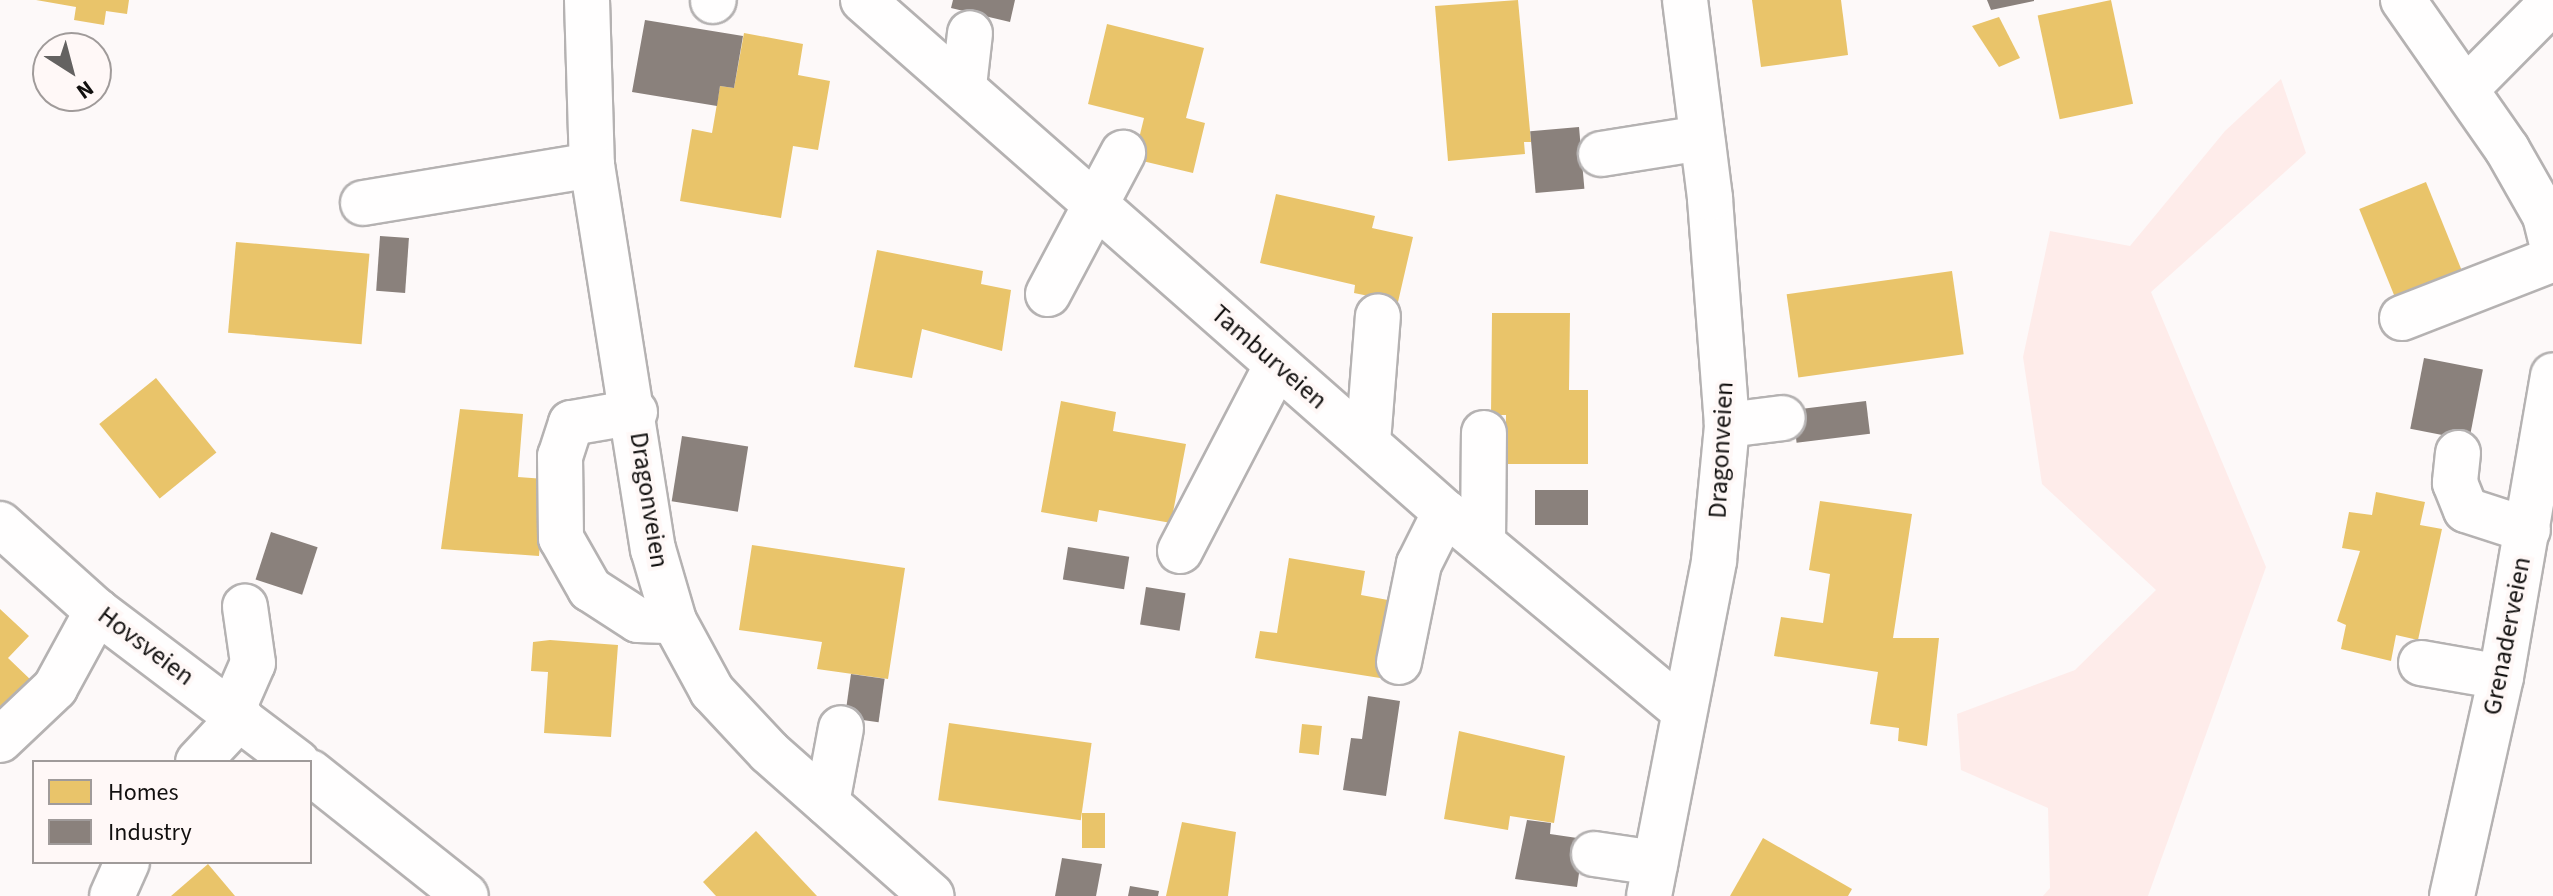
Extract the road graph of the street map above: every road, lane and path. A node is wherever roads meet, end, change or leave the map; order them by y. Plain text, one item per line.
1 (587, 0) edge
2 (863, 0) edge
3 (1685, 0) edge
4 (2403, 0) edge
5 (2553, 1) edge
6 (970, 33) dead end
7 (964, 86) junction
8 (2466, 89) junction
9 (1702, 138) junction
10 (1123, 153) dead end
11 (1601, 154) dead end
12 (592, 165) junction
13 (363, 203) dead end
14 (1097, 206) junction
15 (2550, 219) edge
16 (2553, 259) edge
17 (1048, 294) dead end
18 (1378, 316) dead end
19 (2402, 318) dead end
20 (1277, 365) junction
21 (2553, 375) edge
22 (635, 412) junction
23 (1783, 418) dead end
24 (2550, 424) edge
25 (1727, 425) junction
26 (1484, 433) dead end
27 (1368, 442) junction
28 (2458, 453) dead end
29 (1445, 512) junction
30 (0, 524) edge
31 (1483, 543) junction
32 (1180, 551) dead end
33 (2534, 553) edge
34 (245, 607) dead end
35 (97, 611) junction
36 (674, 621) junction
37 (1399, 662) dead end
38 (2421, 663) dead end
39 (2501, 677) junction
40 (1680, 708) junction
41 (236, 714) junction
42 (841, 728) dead end
43 (0, 740) edge
44 (200, 760) edge
45 (294, 760) edge
46 (312, 774) edge
47 (827, 803) junction
48 (1594, 854) dead end
49 (126, 864) edge
50 (1652, 880) edge
51 (112, 896) edge
52 (466, 896) edge
53 (932, 896) edge
54 (2452, 896) edge

1 - 12 street, Dragonveien
2 - 7 street, Tamburveien
3 - 9 street, Dragonveien
4 - 8 street
5 - 8 street
6 - 7 street
7 - 14 street, Tamburveien
8 - 15 street
9 - 11 street
9 - 25 street, Dragonveien
10 - 14 street
12 - 13 street
12 - 22 street, Dragonveien
14 - 17 street
14 - 20 street, Tamburveien
16 - 19 street
18 - 27 street
20 - 27 street, Tamburveien
20 - 32 street
21 - 24 street, Grenaderveien
22 - 36 street, Dragonveien
22 - 36 street
23 - 25 street
24 - 33 street, Grenaderveien
25 - 40 street, Dragonveien
26 - 31 street
27 - 29 street, Tamburveien
28 - 33 street
29 - 31 street, Tamburveien
29 - 37 street
30 - 35 street, Hovsveien
31 - 40 street, Tamburveien
33 - 39 street, Grenaderveien
34 - 41 street
35 - 41 street, Hovsveien
35 - 43 street
36 - 47 street, Dragonveien
38 - 39 street
39 - 54 street, Grenaderveien
40 - 50 street, Dragonveien
41 - 44 street
41 - 45 street, Hovsveien
42 - 47 street
46 - 52 street
47 - 53 street, Dragonveien
48 - 50 street
49 - 51 street

